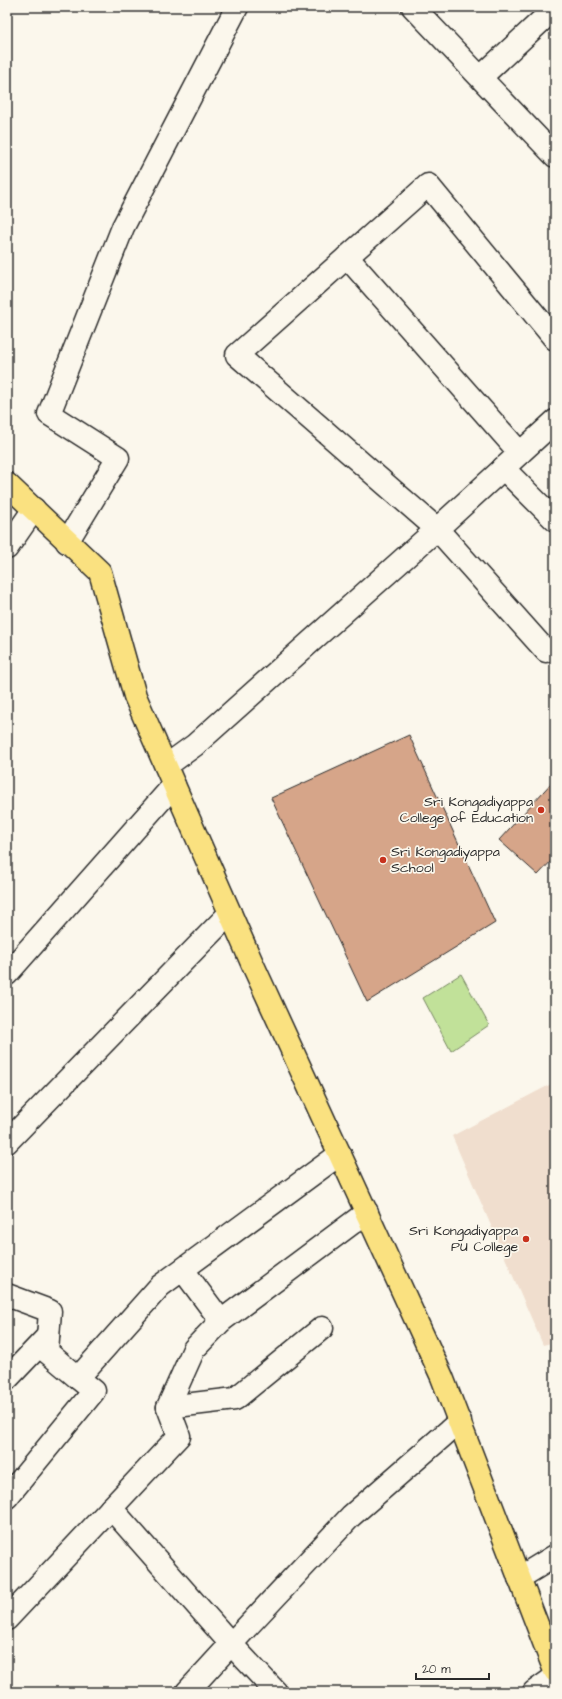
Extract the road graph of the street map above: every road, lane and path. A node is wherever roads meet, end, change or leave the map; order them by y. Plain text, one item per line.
1 (237, 7) edge
2 (413, 7) edge
3 (555, 8) edge
4 (481, 77) junction
5 (555, 156) edge
6 (347, 257) junction
7 (555, 338) edge
8 (555, 421) edge
9 (520, 453) junction
10 (503, 468) junction
11 (7, 484) edge
12 (34, 509) junction
13 (555, 520) edge
14 (437, 529) junction
15 (67, 542) junction
16 (7, 548) edge
17 (546, 651) dead end
18 (170, 776) junction
19 (230, 913) junction
20 (7, 974) edge
21 (7, 1142) edge
22 (340, 1154) junction
23 (367, 1212) junction
24 (183, 1270) junction
25 (7, 1295) edge
26 (221, 1321) junction
27 (322, 1328) dead end
28 (48, 1336) junction
29 (78, 1378) junction
30 (7, 1379) edge
31 (168, 1407) junction
32 (460, 1421) junction
33 (7, 1497) edge
34 (111, 1508) junction
35 (555, 1556) edge
36 (520, 1578) junction
37 (7, 1619) edge
38 (230, 1644) junction
39 (555, 1671) edge
40 (555, 1676) edge
41 (188, 1692) edge
42 (276, 1692) edge
43 (534, 1692) edge

1 - 15 street
2 - 4 street
3 - 4 street
4 - 5 street
6 - 7 street
6 - 9 street
6 - 14 street
8 - 9 street
9 - 10 street
10 - 13 street
10 - 14 street
11 - 12 main road
12 - 15 main road
12 - 16 street
14 - 17 street
14 - 18 street
15 - 18 main road
18 - 19 main road
18 - 20 street
19 - 21 street
19 - 22 main road
22 - 23 main road
22 - 24 street
23 - 26 street
23 - 32 main road
24 - 26 street
24 - 29 street
25 - 28 street
26 - 31 street
27 - 31 street
28 - 29 street
28 - 30 street
29 - 33 street
31 - 34 street
32 - 36 main road
32 - 38 street
34 - 37 street
34 - 38 street
35 - 36 street
36 - 39 main road
38 - 41 street
38 - 42 street
40 - 43 street

